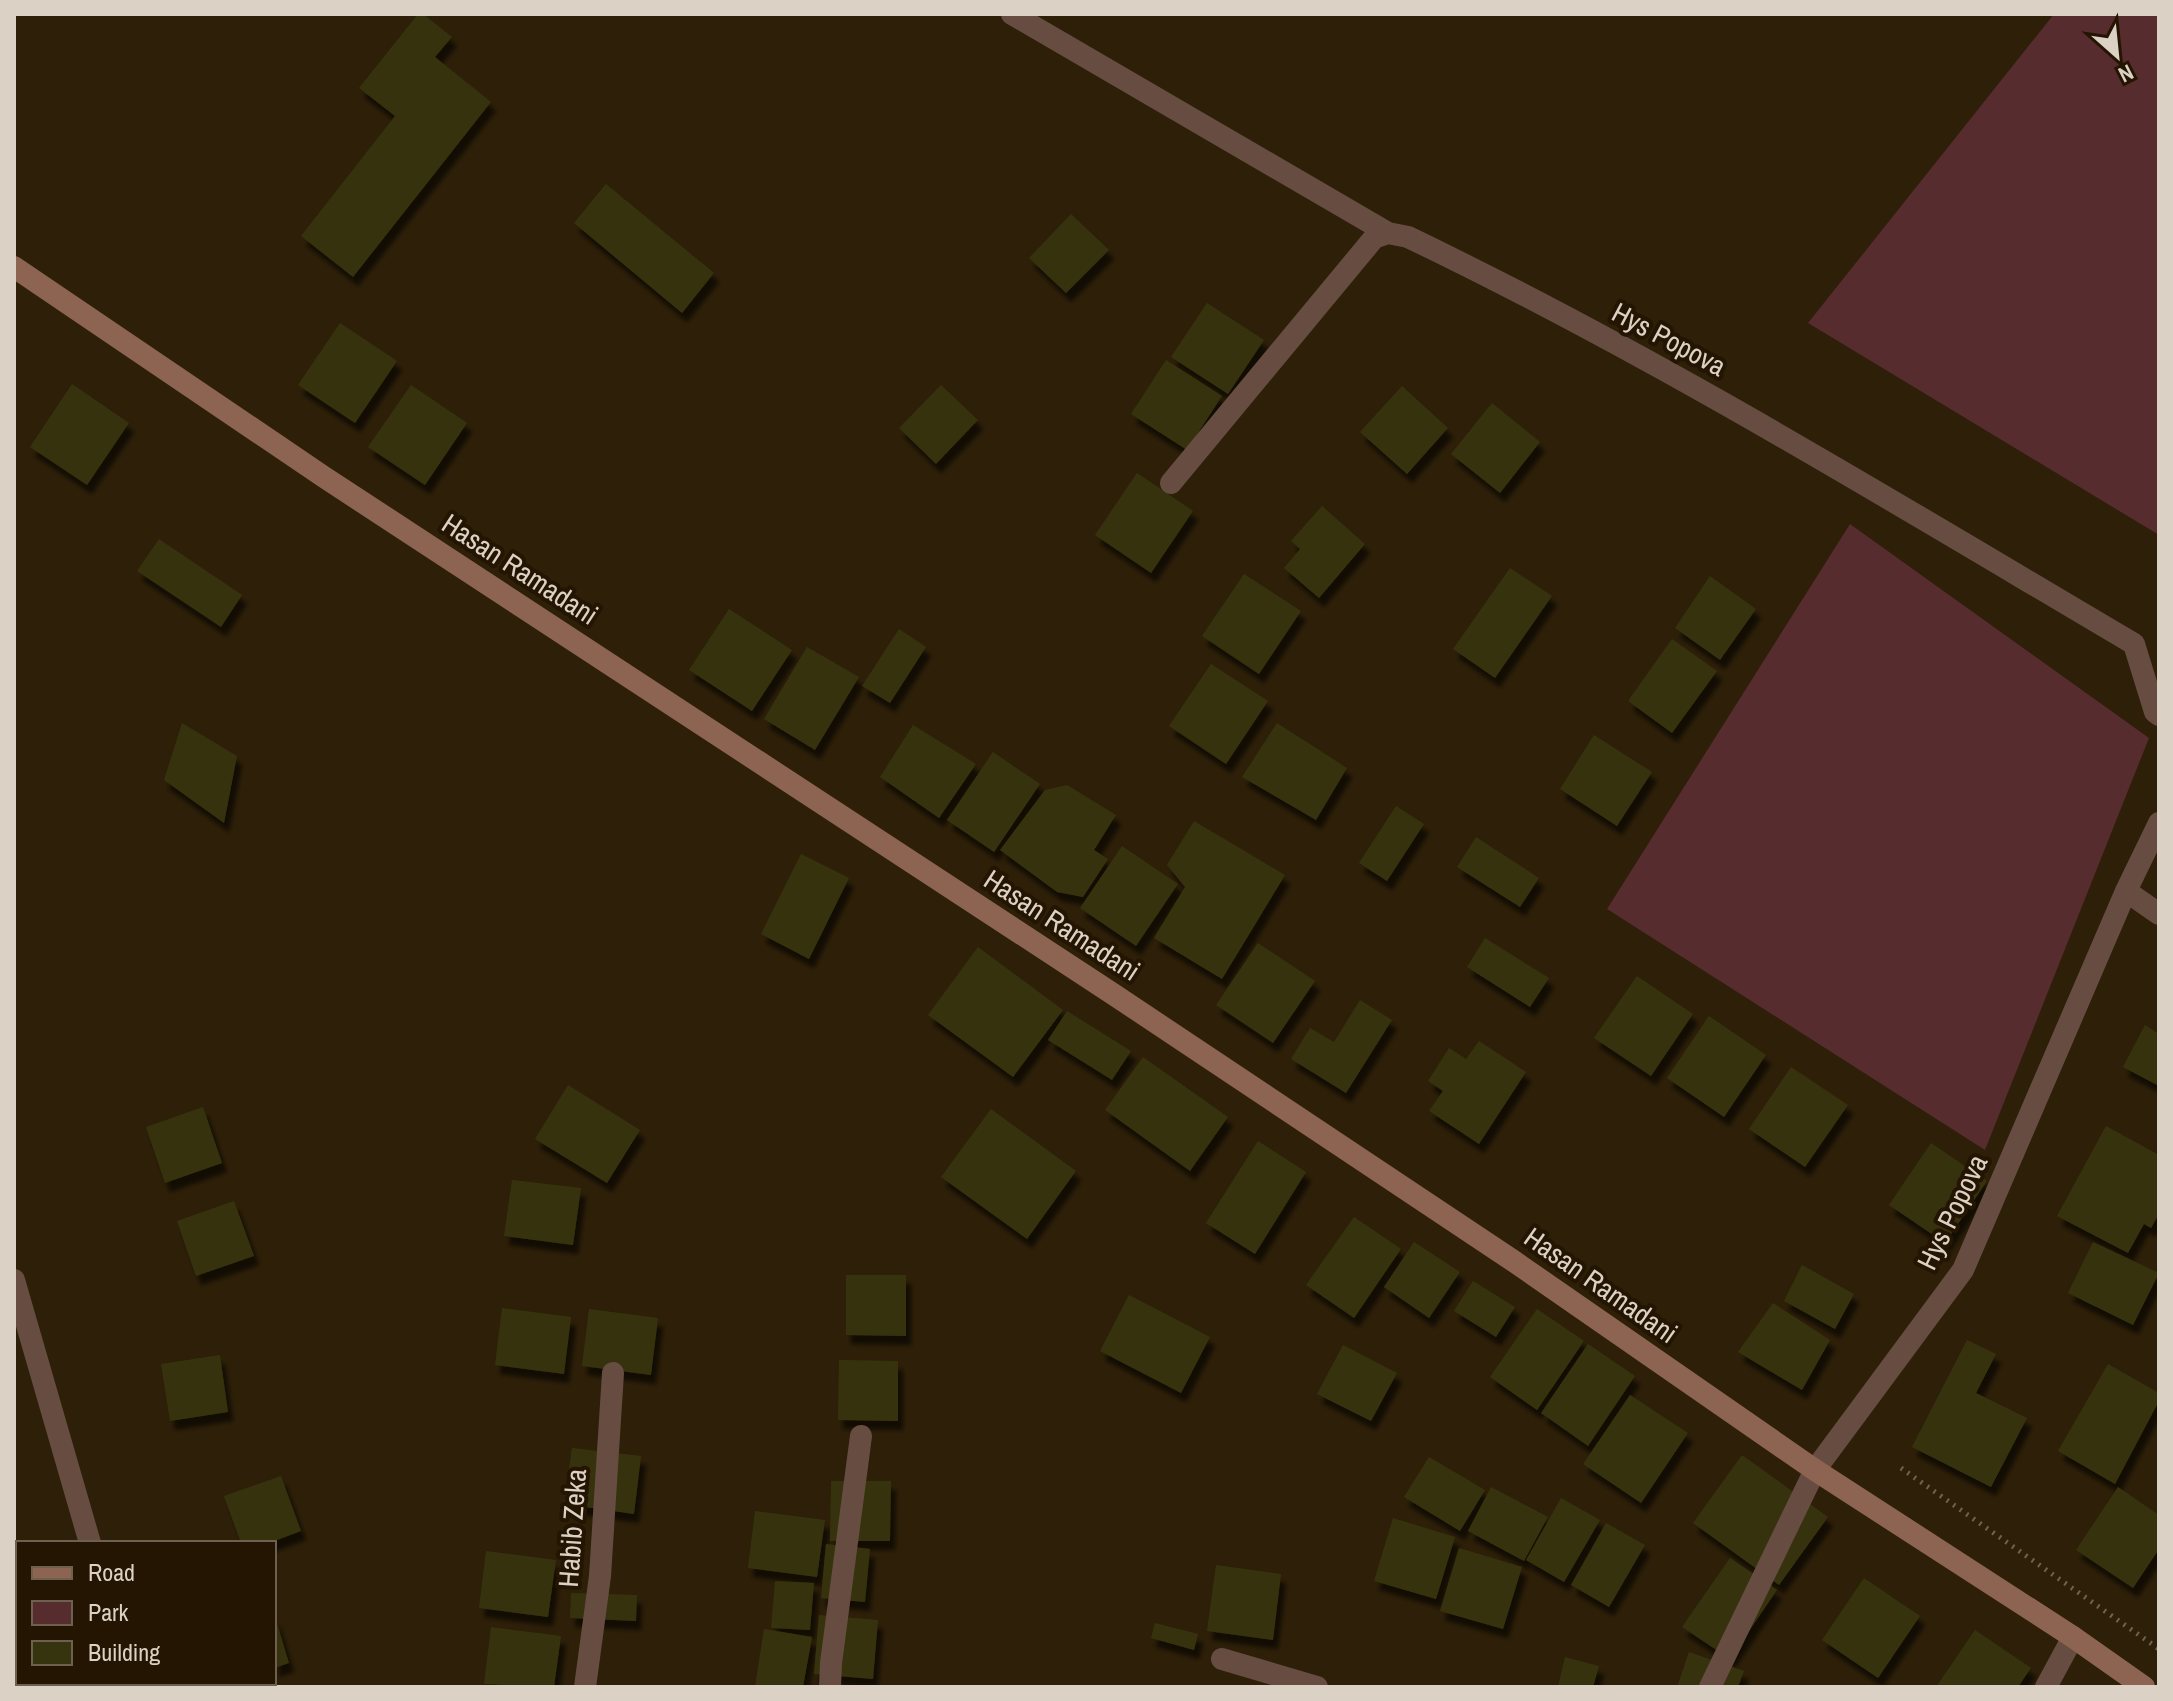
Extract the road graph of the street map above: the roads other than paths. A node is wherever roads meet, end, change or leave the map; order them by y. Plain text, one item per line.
1 (1012, 14) edge
2 (1388, 233) junction
3 (14, 267) edge
4 (1171, 483) dead end
5 (2159, 715) edge
6 (2159, 823) edge
7 (2126, 891) junction
8 (2159, 914) edge
9 (14, 1280) edge
10 (613, 1373) dead end
11 (861, 1436) dead end
12 (1815, 1470) junction
13 (89, 1541) edge
14 (2073, 1637) junction
15 (1222, 1659) dead end
16 (585, 1687) edge
17 (830, 1687) edge
18 (1317, 1687) edge
19 (1710, 1687) edge
20 (2046, 1687) edge
21 (2144, 1687) edge

1 - 2 street, Hys Popova
2 - 4 street
2 - 5 street, Hys Popova
3 - 12 main road, Hasan Ramadani
6 - 7 street, Hys Popova
7 - 8 street
7 - 12 street, Hys Popova
9 - 13 street
10 - 16 street, Habib Zeka
11 - 17 street
12 - 14 main road, Hasan Ramadani
12 - 19 street, Hys Popova
14 - 20 street
14 - 21 main road, Hasan Ramadani
15 - 18 street

